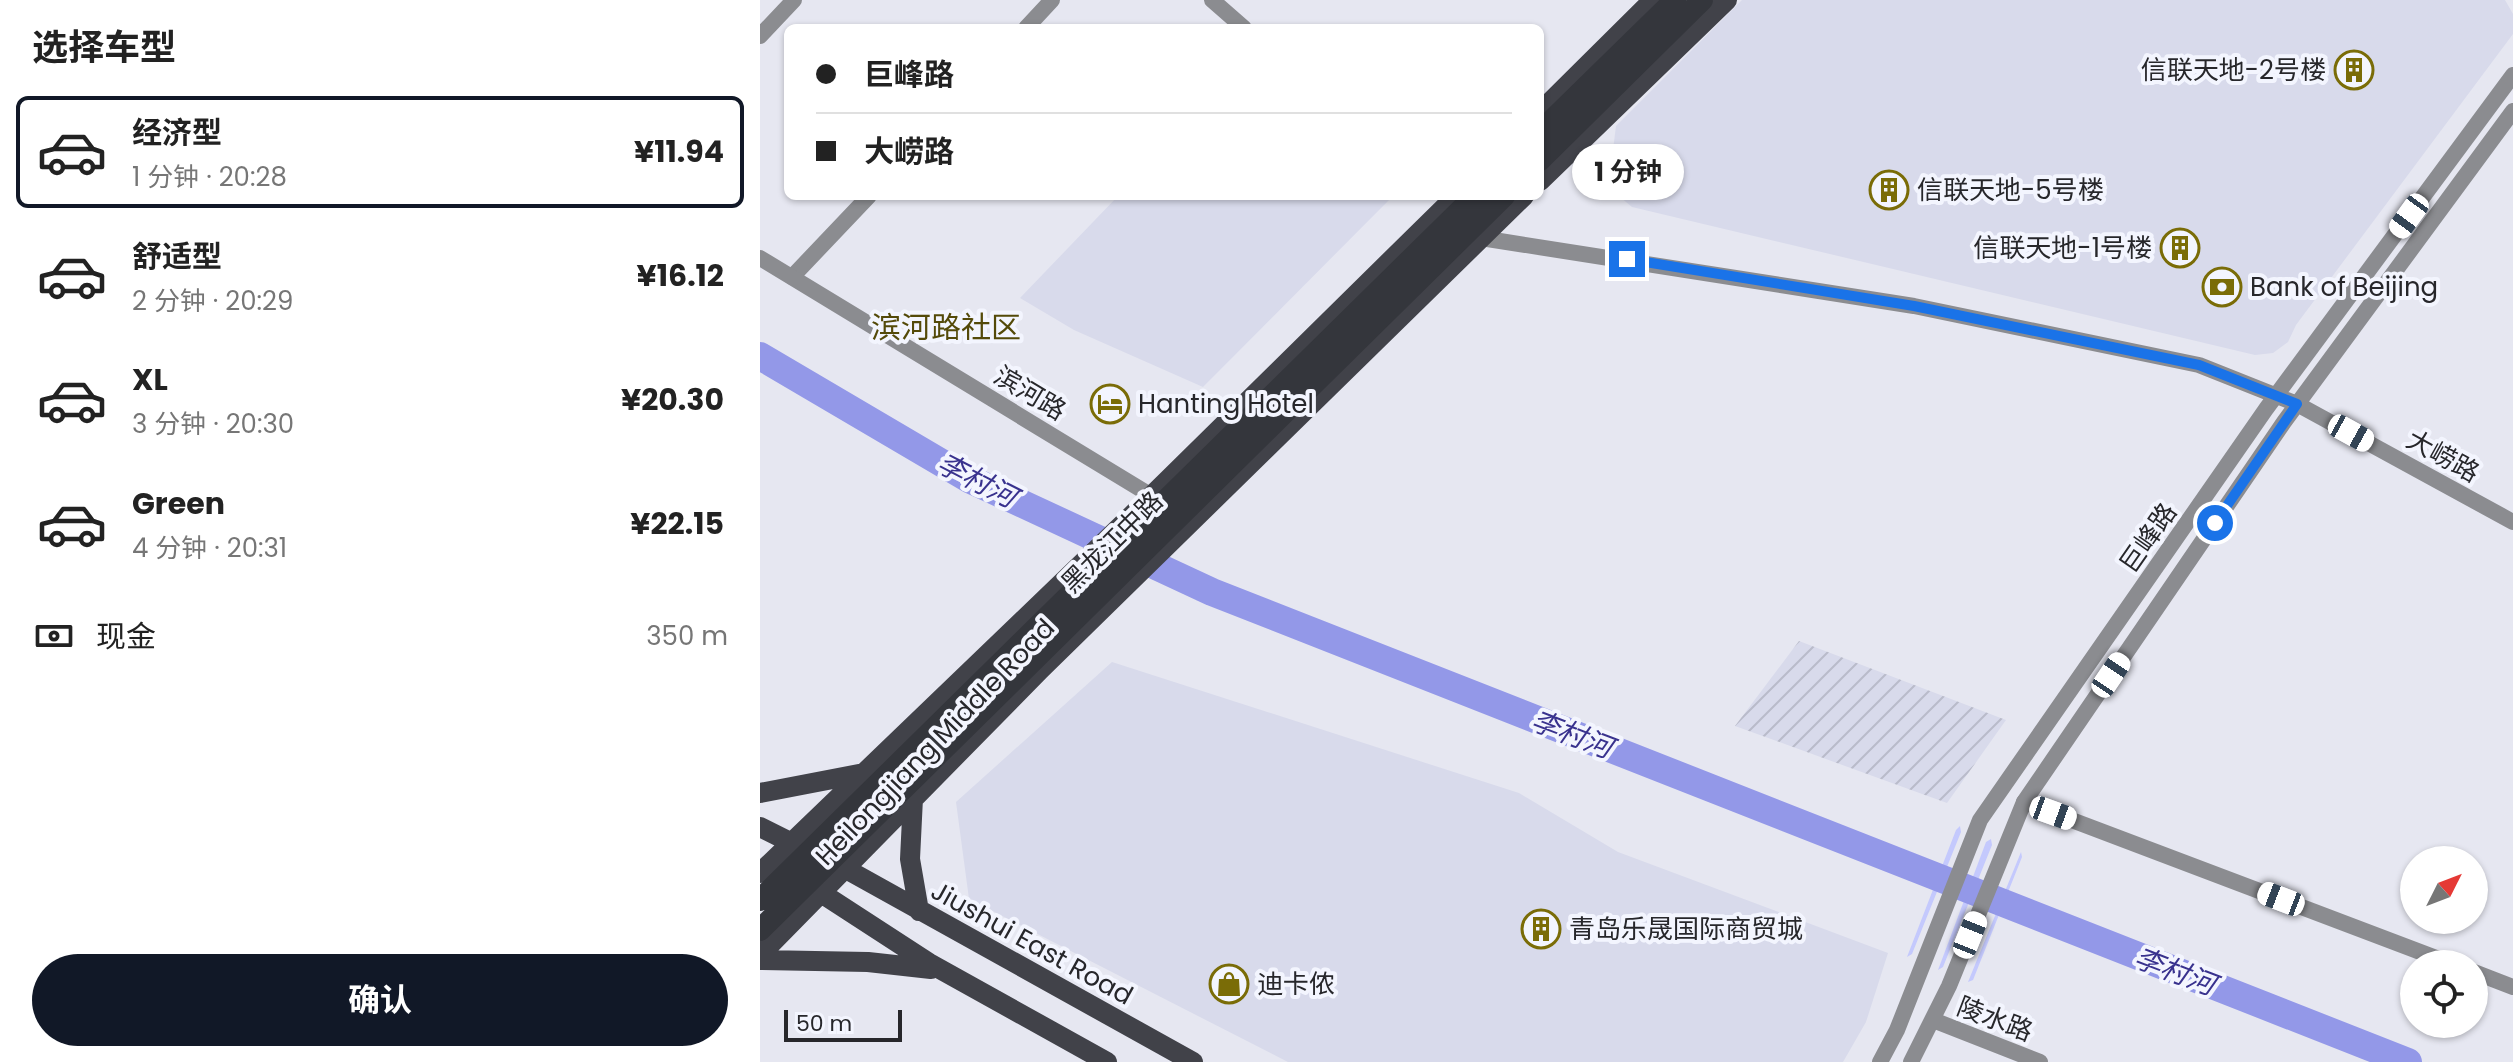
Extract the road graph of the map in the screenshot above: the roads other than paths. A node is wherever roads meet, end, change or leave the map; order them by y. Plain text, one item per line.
1 (794, 0) edge
2 (1052, 0) edge
3 (1212, 0) edge
4 (1653, 0) edge
5 (1675, 0) edge
6 (1702, 0) edge
7 (1727, 0) edge
8 (1030, 24) edge
9 (1239, 24) edge
10 (760, 36) edge
11 (2513, 75) edge
12 (1544, 108) edge
13 (2513, 111) edge
14 (1544, 128) edge
15 (1544, 156) edge
16 (1544, 177) edge
17 (865, 200) edge
18 (1444, 200) edge
19 (1471, 200) edge
20 (1500, 200) edge
21 (1520, 200) edge
22 (1481, 238) junction
23 (760, 258) edge
24 (792, 277) junction
25 (2277, 395) junction
26 (2297, 404) junction
27 (1151, 495) junction
28 (1192, 521) junction
29 (2513, 522) edge
30 (864, 773) junction
31 (760, 793) edge
32 (913, 798) junction
33 (2024, 802) junction
34 (760, 827) edge
35 (791, 843) junction
36 (763, 866) edge
37 (846, 869) junction
38 (823, 893) junction
39 (760, 900) edge
40 (919, 911) junction
41 (760, 930) edge
42 (2415, 950) edge
43 (760, 957) edge
44 (944, 971) junction
45 (2488, 977) edge
46 (2513, 987) edge
47 (1933, 1020) junction
48 (1107, 1062) edge
49 (1193, 1062) edge
50 (1880, 1062) edge
51 (1911, 1062) edge
52 (2040, 1062) edge

1 - 10 street
2 - 8 street
3 - 9 street
4 - 12 main road
5 - 14 highway
6 - 15 highway
7 - 16 main road
11 - 25 street, 巨峰路
13 - 26 street, 巨峰路
17 - 24 street
18 - 22 street
18 - 27 main road, Heilongjiang Middle Road
19 - 39 highway, 黑龙江中路, bridge
20 - 41 highway, 黑龙江中路, bridge
21 - 22 main road, Heilongjiang Middle Road
22 - 25 street, 大崂路
22 - 28 main road, Heilongjiang Middle Road
23 - 24 street, 滨河路
24 - 27 street, 滨河路
25 - 26 street, 大崂路
25 - 50 street, 巨峰路
26 - 29 street, 大崂路
26 - 33 street, 巨峰路
27 - 28 street, 滨河路
27 - 30 main road, Heilongjiang Middle Road
28 - 32 main road, Heilongjiang Middle Road
30 - 31 main road
30 - 35 main road, Heilongjiang Middle Road
32 - 37 main road, Heilongjiang Middle Road
32 - 40 main road
33 - 42 street
33 - 47 street, 巨峰路
34 - 35 main road, Jiushui East Road
35 - 36 main road, Heilongjiang Middle Road
35 - 37 main road, Jiushui East Road
36 - 38 main road
37 - 38 main road, Heilongjiang Middle Road
37 - 40 main road, Jiushui East Road
38 - 43 main road, Heilongjiang Middle Road
38 - 44 main road
40 - 49 main road, Jiushui East Road
43 - 44 main road
44 - 48 main road
45 - 46 street
47 - 51 street, 巨峰路
47 - 52 street, 陵水路

